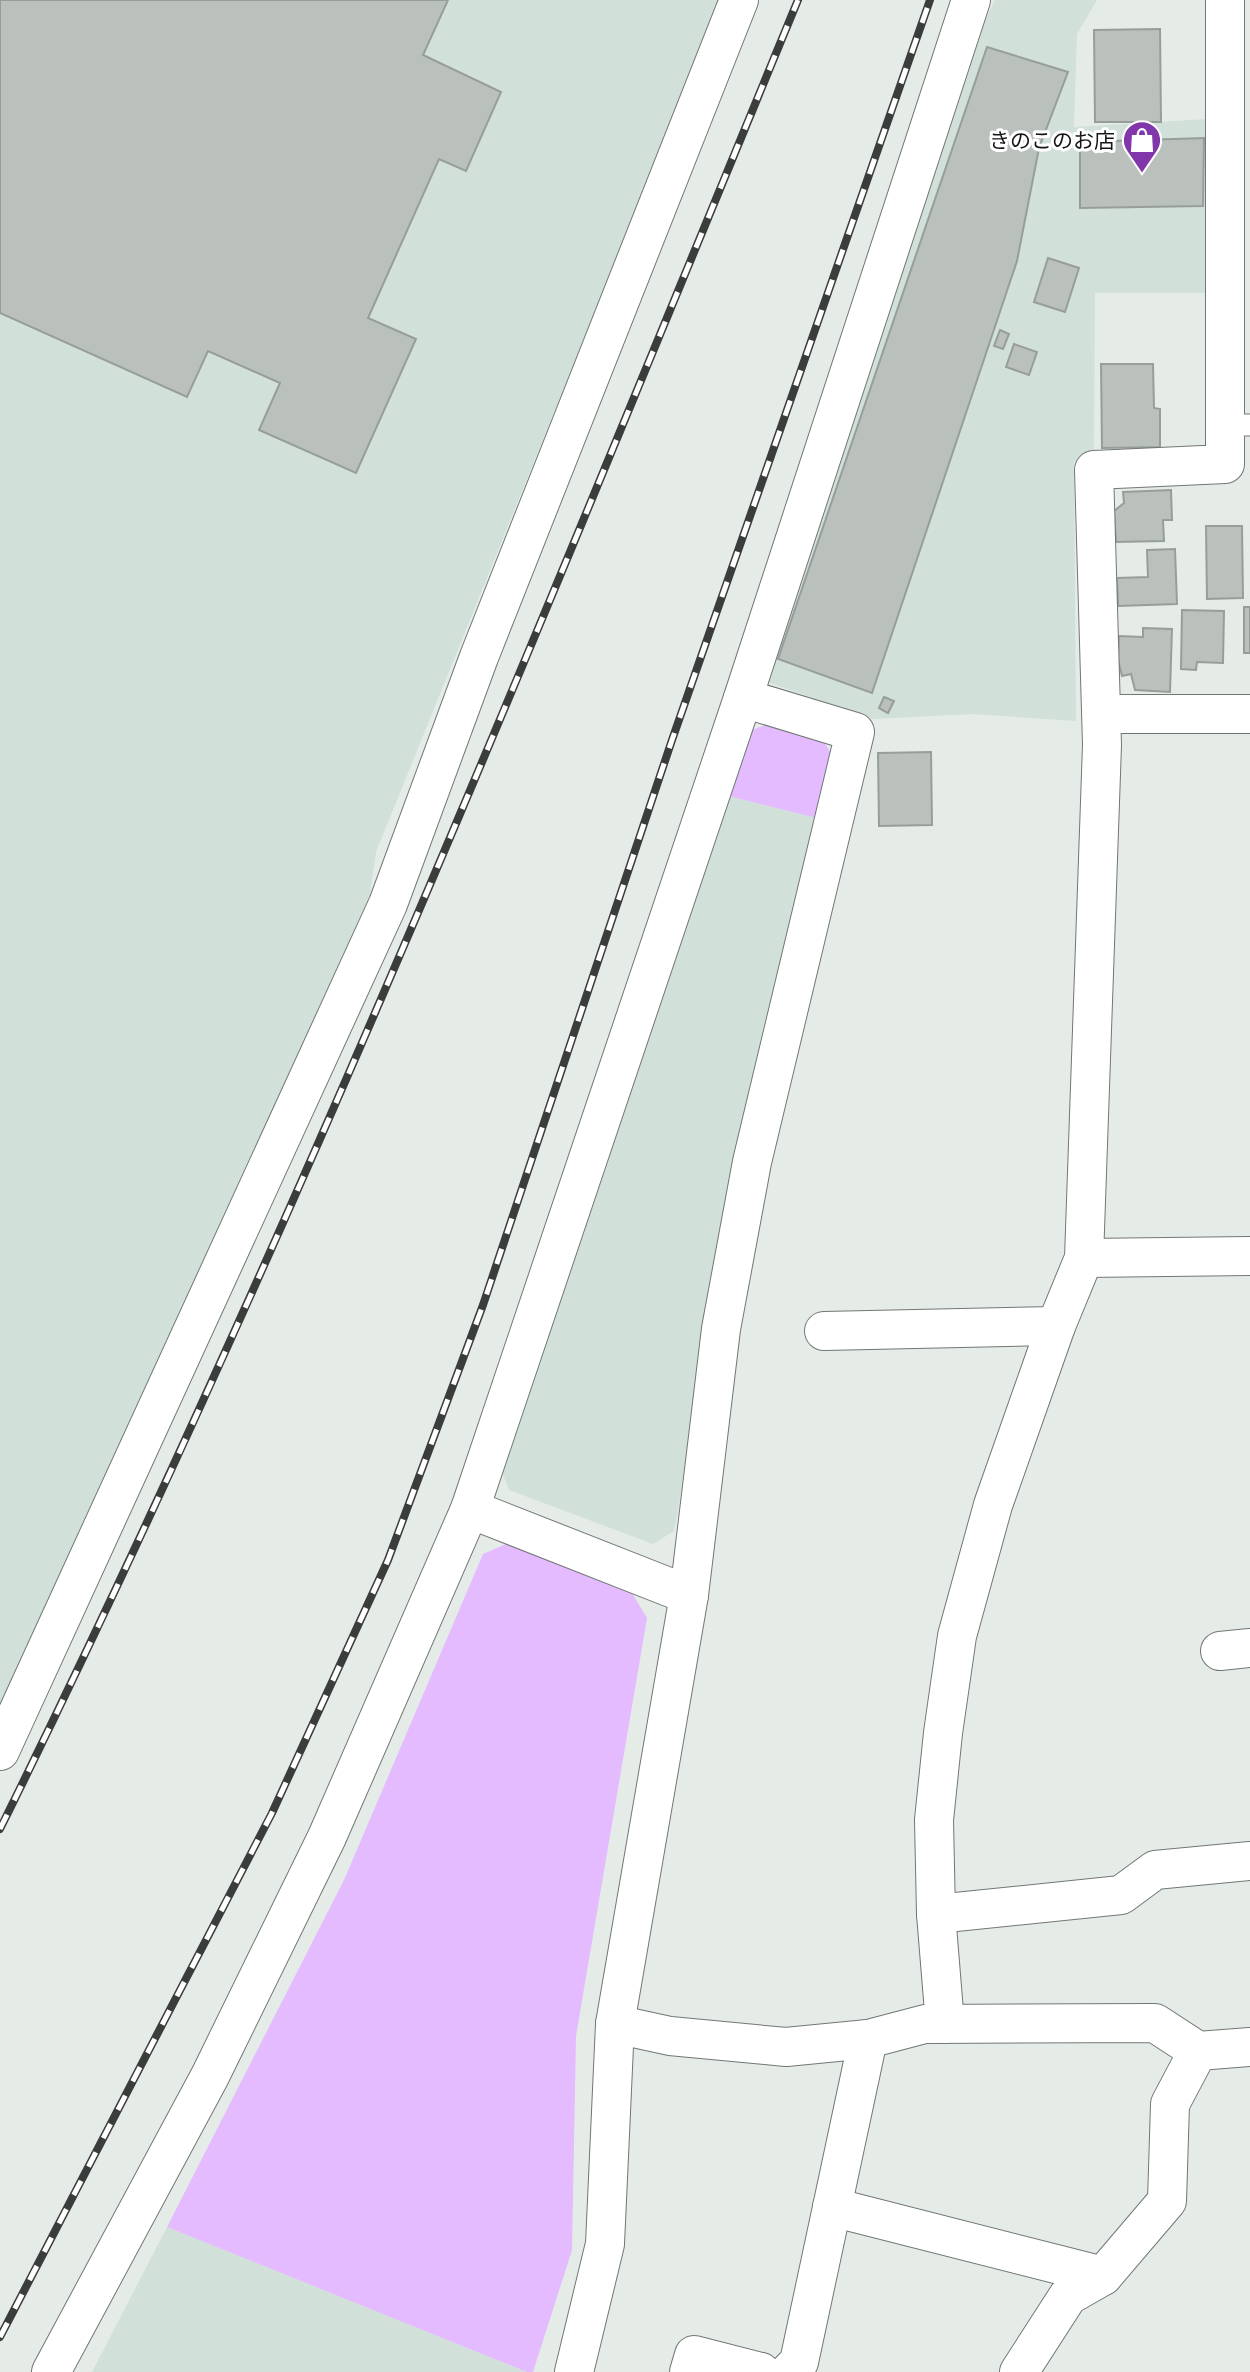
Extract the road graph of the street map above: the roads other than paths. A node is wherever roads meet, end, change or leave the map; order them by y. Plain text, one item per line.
1 (740, 0) edge
2 (971, 0) edge
3 (1226, 0) edge
4 (1250, 8) edge
5 (1238, 425) edge
6 (743, 698) junction
7 (1102, 714) junction
8 (1250, 714) edge
9 (1250, 1256) edge
10 (1084, 1258) junction
11 (1056, 1326) junction
12 (824, 1331) dead end
13 (470, 1509) junction
14 (689, 1595) junction
15 (0, 1751) edge
16 (1250, 1861) edge
17 (936, 1914) junction
18 (615, 2024) junction
19 (945, 2024) junction
20 (868, 2039) junction
21 (1250, 2047) edge
22 (1198, 2051) junction
23 (832, 2207) junction
24 (1102, 2276) junction
25 (51, 2372) edge
26 (574, 2372) edge
27 (689, 2372) edge
28 (761, 2372) edge
29 (789, 2372) edge
30 (1019, 2372) edge

1 - 15 street
2 - 6 street
3 - 4 street
3 - 5 street
5 - 7 street
6 - 13 street
6 - 14 street
7 - 8 street
7 - 10 street
9 - 10 street
10 - 11 street
11 - 12 street
11 - 17 street
13 - 14 street
13 - 25 street
14 - 18 street
16 - 17 street
17 - 19 street
18 - 20 street
18 - 26 street
19 - 20 street
19 - 22 street
20 - 23 street
21 - 22 street
22 - 24 street
23 - 24 street
23 - 29 street
24 - 30 street
27 - 28 street

